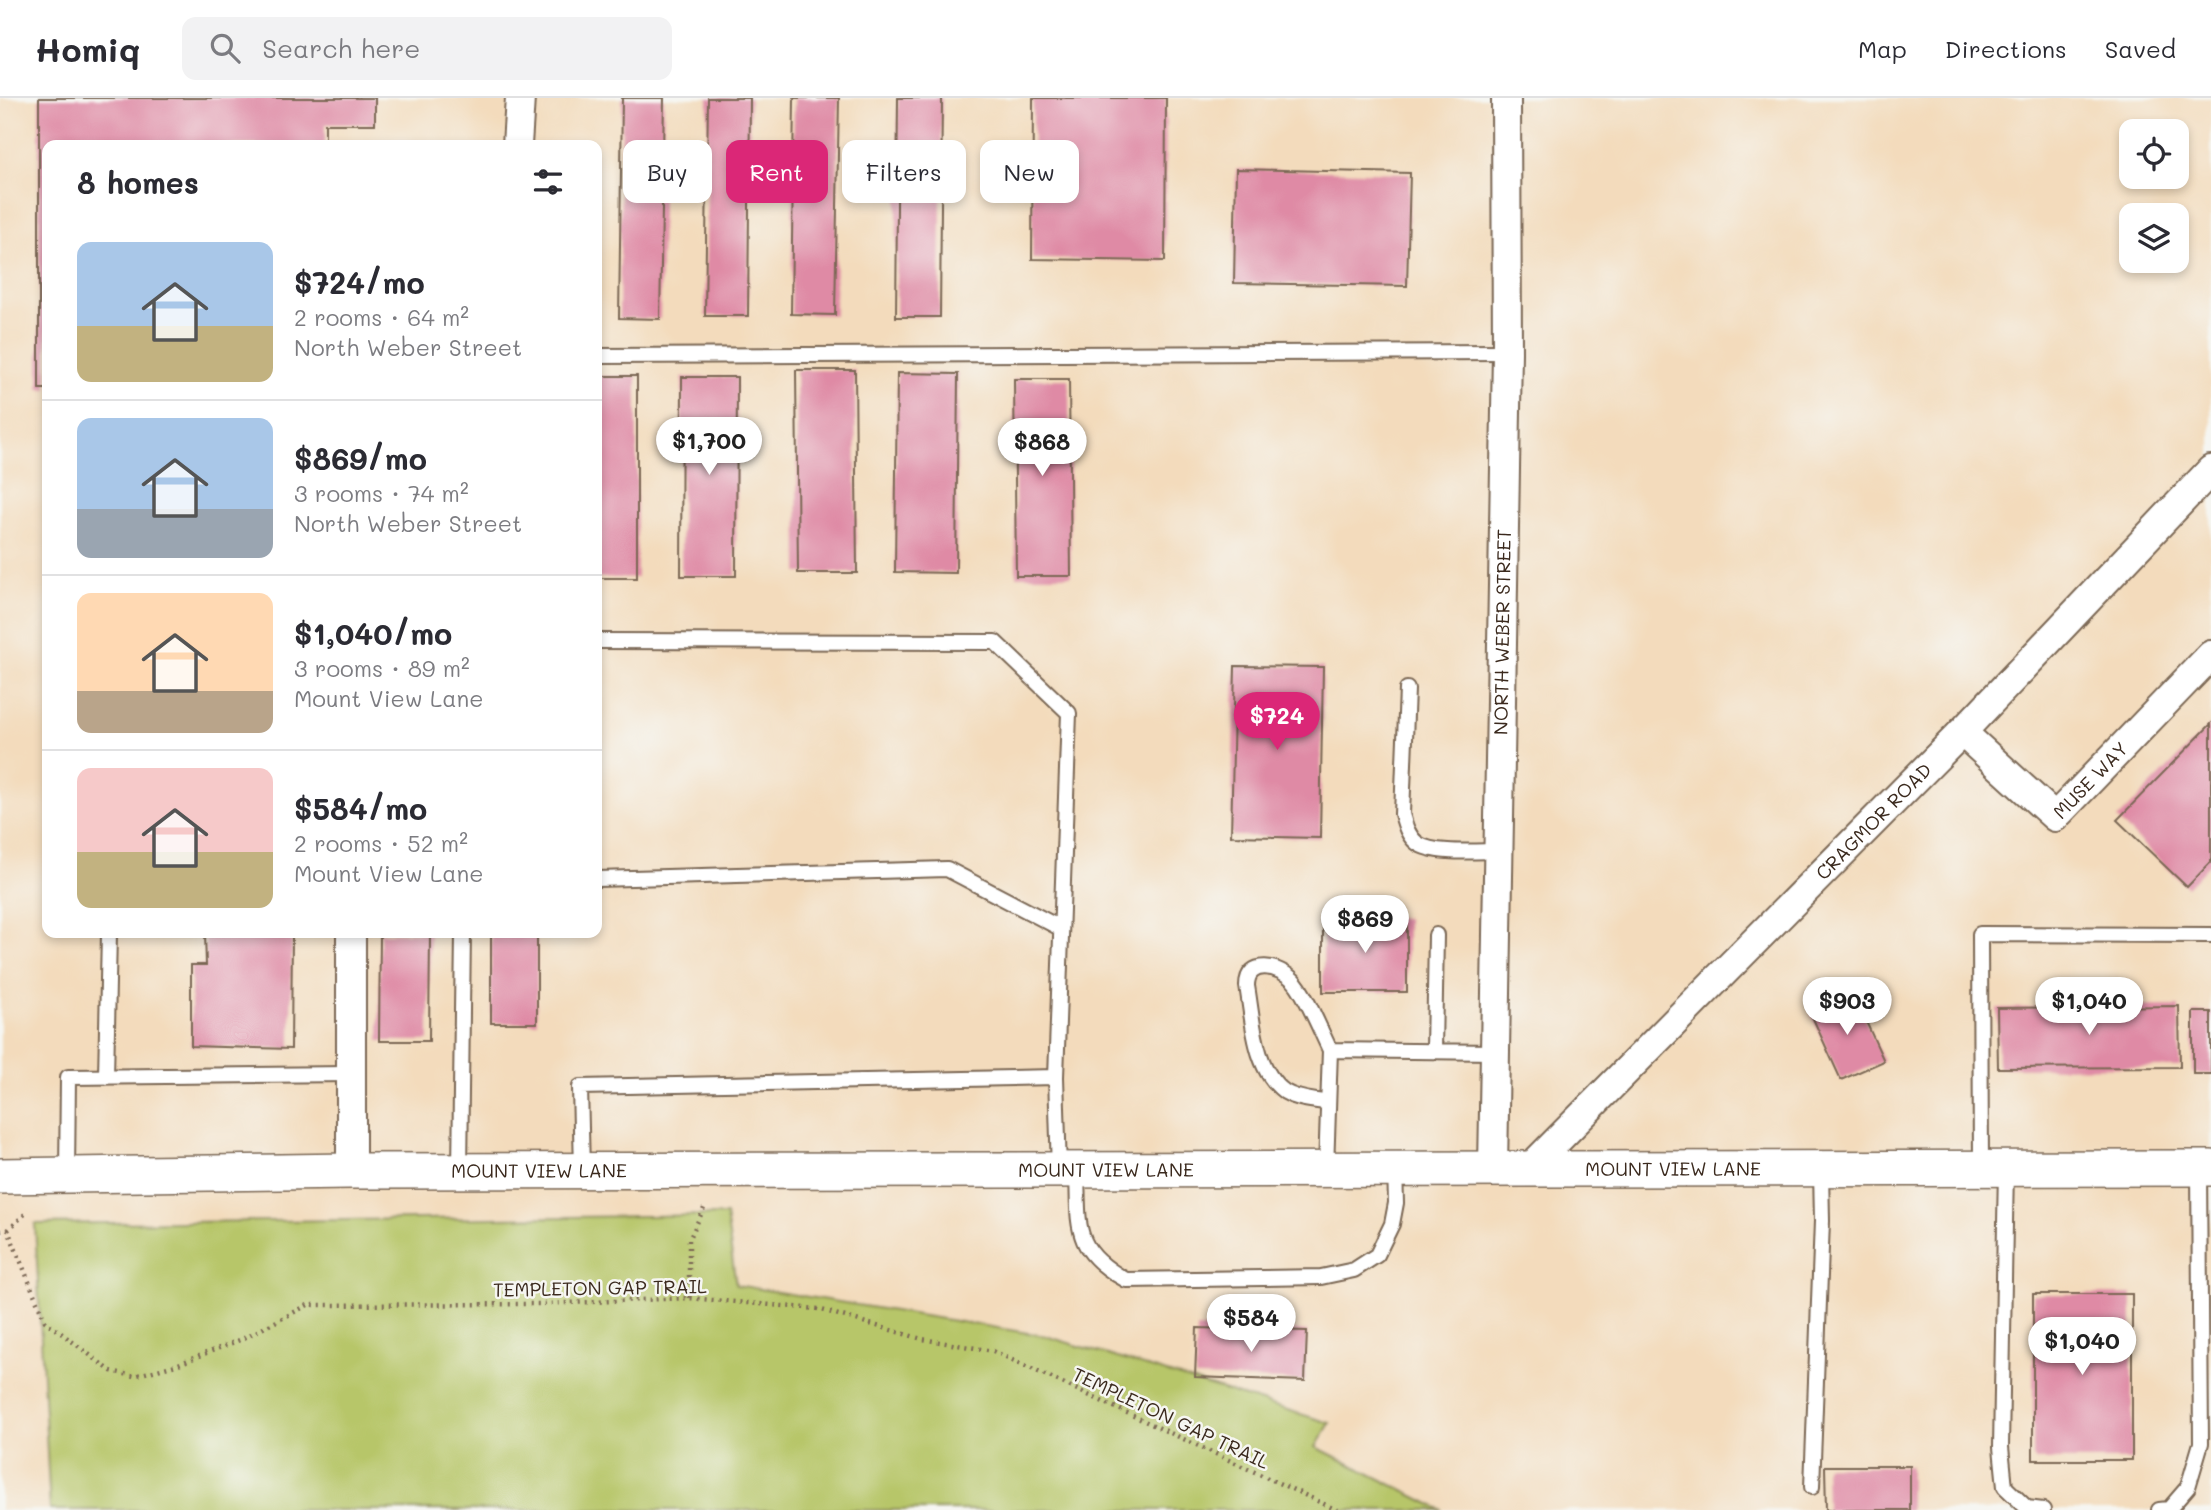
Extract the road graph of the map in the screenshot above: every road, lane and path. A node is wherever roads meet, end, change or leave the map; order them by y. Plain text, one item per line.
1 (520, 98) edge
2 (1506, 98) edge
3 (517, 140) edge
4 (1507, 352) junction
5 (602, 356) edge
6 (2211, 470) edge
7 (602, 640) edge
8 (2211, 655) edge
9 (1407, 689) dead end
10 (1962, 732) junction
11 (1499, 851) junction
12 (602, 879) edge
13 (1060, 928) junction
14 (1436, 935) dead end
15 (2211, 935) edge
16 (109, 938) edge
17 (351, 938) edge
18 (463, 938) edge
19 (1330, 1050) junction
20 (1434, 1051) junction
21 (1495, 1052) junction
22 (351, 1074) junction
23 (106, 1077) junction
24 (1056, 1077) junction
25 (1328, 1102) junction
26 (1395, 1168) junction
27 (1493, 1168) junction
28 (1530, 1168) junction
29 (1821, 1168) junction
30 (1993, 1168) junction
31 (2205, 1168) edge
32 (1326, 1169) junction
33 (1068, 1170) junction
34 (351, 1171) junction
35 (460, 1171) junction
36 (582, 1171) junction
37 (722, 1171) junction
38 (67, 1175) junction
39 (0, 1176) edge
40 (0, 1231) edge
41 (690, 1298) junction
42 (1812, 1487) dead end
43 (1337, 1510) edge
44 (2043, 1510) edge
45 (2159, 1510) edge

1 - 3 street
2 - 4 street, NORTH WEBER STREET
4 - 5 lane
4 - 11 street, NORTH WEBER STREET
6 - 10 street, CRAGMOR ROAD
7 - 13 lane
8 - 10 street, MUSE WAY
9 - 11 lane
10 - 28 street, CRAGMOR ROAD
11 - 21 street, NORTH WEBER STREET
12 - 13 lane
13 - 24 lane
14 - 20 lane
15 - 30 lane
16 - 23 lane
17 - 22 street
18 - 35 lane
19 - 20 lane
19 - 25 lane
19 - 25 lane
20 - 21 lane
21 - 27 street, NORTH WEBER STREET
22 - 23 lane
22 - 34 street
23 - 38 lane
24 - 33 lane
24 - 36 lane
25 - 32 lane
26 - 27 street, MOUNT VIEW LANE
26 - 32 street, MOUNT VIEW LANE
26 - 33 lane
27 - 28 street, MOUNT VIEW LANE
28 - 29 street, MOUNT VIEW LANE
29 - 30 street, MOUNT VIEW LANE
29 - 42 lane
30 - 31 street, MOUNT VIEW LANE
30 - 44 lane
31 - 45 lane
32 - 33 street, MOUNT VIEW LANE
33 - 37 street, MOUNT VIEW LANE
34 - 35 street, MOUNT VIEW LANE
34 - 38 street, MOUNT VIEW LANE
35 - 36 street, MOUNT VIEW LANE
36 - 37 street, MOUNT VIEW LANE
37 - 41 path
38 - 39 street, MOUNT VIEW LANE
40 - 41 path, TEMPLETON GAP TRAIL
41 - 43 path, TEMPLETON GAP TRAIL

